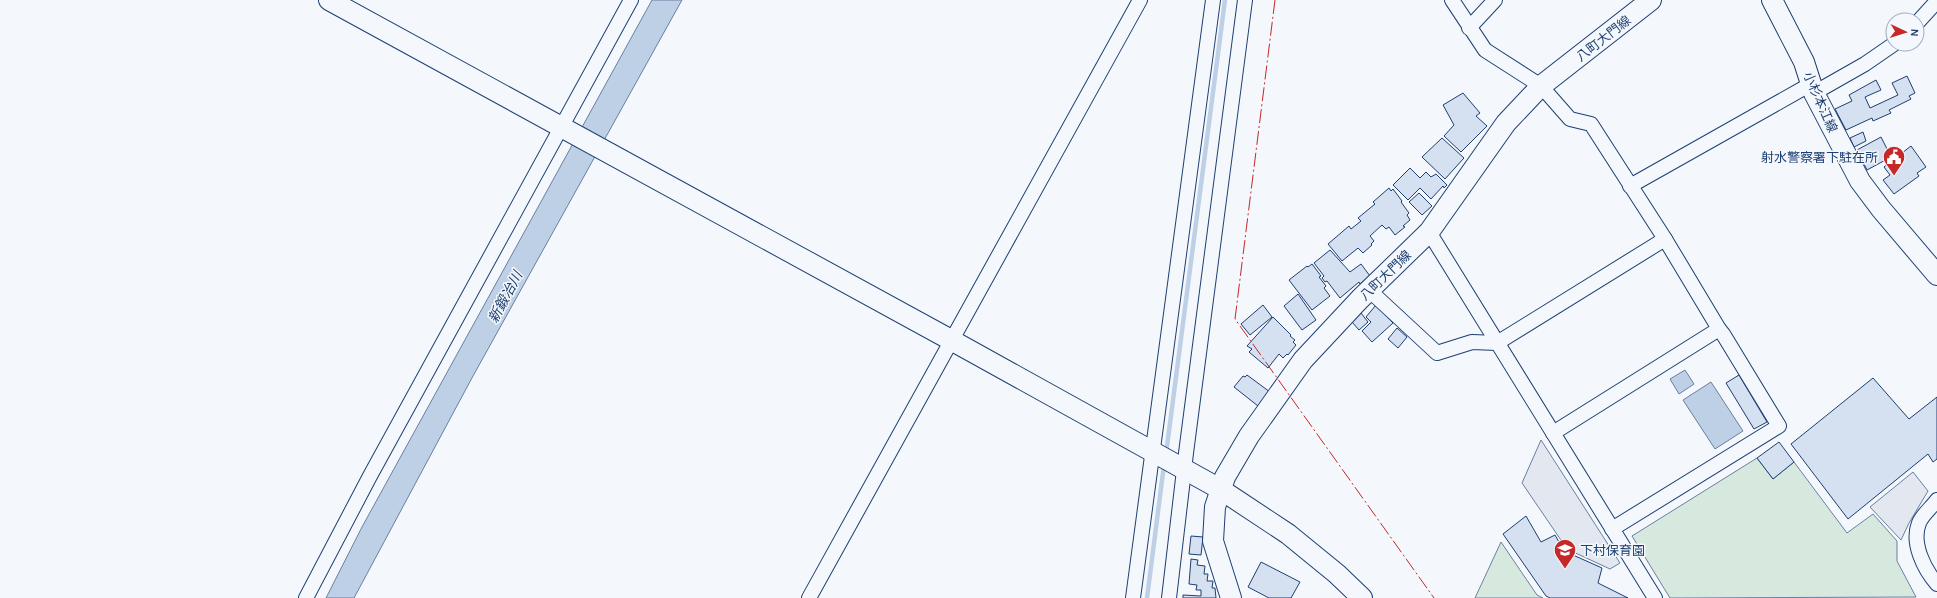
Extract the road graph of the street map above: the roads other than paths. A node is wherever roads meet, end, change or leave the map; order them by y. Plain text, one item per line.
1 (328, 0) edge
2 (631, 0) edge
3 (1140, 0) edge
4 (1213, 0) edge
5 (1245, 0) edge
6 (1452, 0) edge
7 (1495, 0) edge
8 (1651, 0) edge
9 (1772, 0) edge
10 (1937, 1) edge
11 (1925, 14) edge
12 (1469, 28) junction
13 (1885, 50) edge
14 (1541, 86) junction
15 (1812, 88) junction
16 (566, 130) junction
17 (1630, 186) junction
18 (1429, 232) junction
19 (1665, 239) junction
20 (1937, 275) edge
21 (1369, 290) junction
22 (1720, 329) junction
23 (951, 340) junction
24 (1497, 342) junction
25 (1553, 433) junction
26 (1151, 451) junction
27 (1184, 470) junction
28 (1220, 489) junction
29 (1937, 500) edge
30 (1612, 529) junction
31 (1937, 584) edge
32 (306, 598) edge
33 (809, 598) edge
34 (1133, 598) edge
35 (1169, 598) edge
36 (1231, 598) edge
37 (1362, 598) edge
38 (1654, 598) edge

1 - 16 street
2 - 16 street
3 - 23 street
4 - 26 street
5 - 27 street
6 - 12 street
7 - 12 street
8 - 14 street, 八町大門線
9 - 15 street, 小杉本江線
10 - 11 street
12 - 14 street
13 - 15 street
14 - 17 street
14 - 18 street, 八町大門線
15 - 17 street
15 - 20 street, 小杉本江線
16 - 23 street
16 - 32 street
17 - 19 street
18 - 21 street, 八町大門線
18 - 24 street
19 - 22 street
19 - 24 street
21 - 24 street
21 - 28 street, 八町大門線
22 - 25 street
22 - 30 street
23 - 26 street
23 - 33 street
24 - 25 street
25 - 30 street
26 - 27 street
26 - 34 street
27 - 28 street
27 - 35 street
28 - 36 street, 八町大門線
28 - 37 street
29 - 31 street
30 - 38 street

